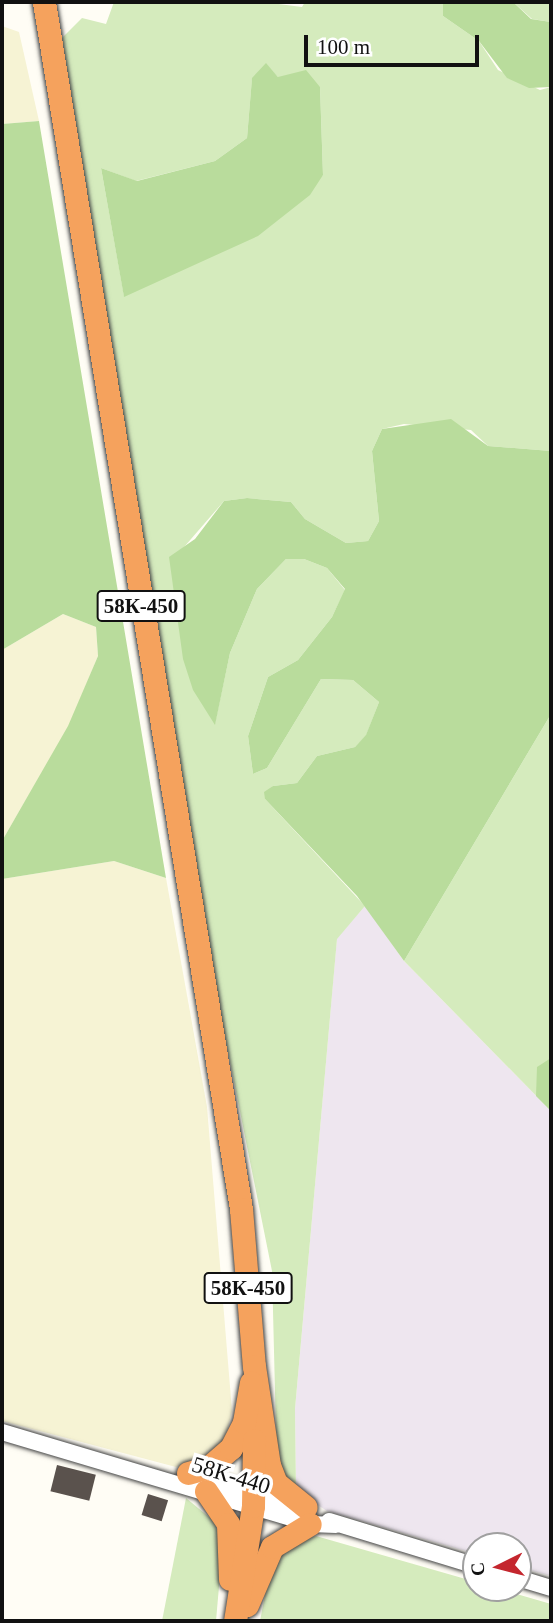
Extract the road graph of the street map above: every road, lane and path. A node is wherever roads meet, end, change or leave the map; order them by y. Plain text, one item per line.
1 (44, 2) edge
2 (254, 1366) junction
3 (2, 1432) edge
4 (188, 1474) junction
5 (150, 1476) junction
6 (206, 1491) junction
7 (253, 1499) junction
8 (308, 1516) junction
9 (462, 1562) edge
10 (532, 1582) edge
11 (551, 1588) edge
12 (233, 1621) edge
13 (241, 1621) edge

1 - 2 highway, 58К-450
2 - 4 highway
2 - 7 highway, 58К-450
2 - 8 highway
3 - 5 street, 58К-440
4 - 5 street, 58К-440 / 58К-440
4 - 7 street, 58К-440
5 - 6 street, 58К-440
6 - 7 street, 58К-440
6 - 12 highway
7 - 8 street, 58К-440
7 - 12 highway, 58К-450
8 - 9 street, 58К-440
8 - 13 highway
10 - 11 street

